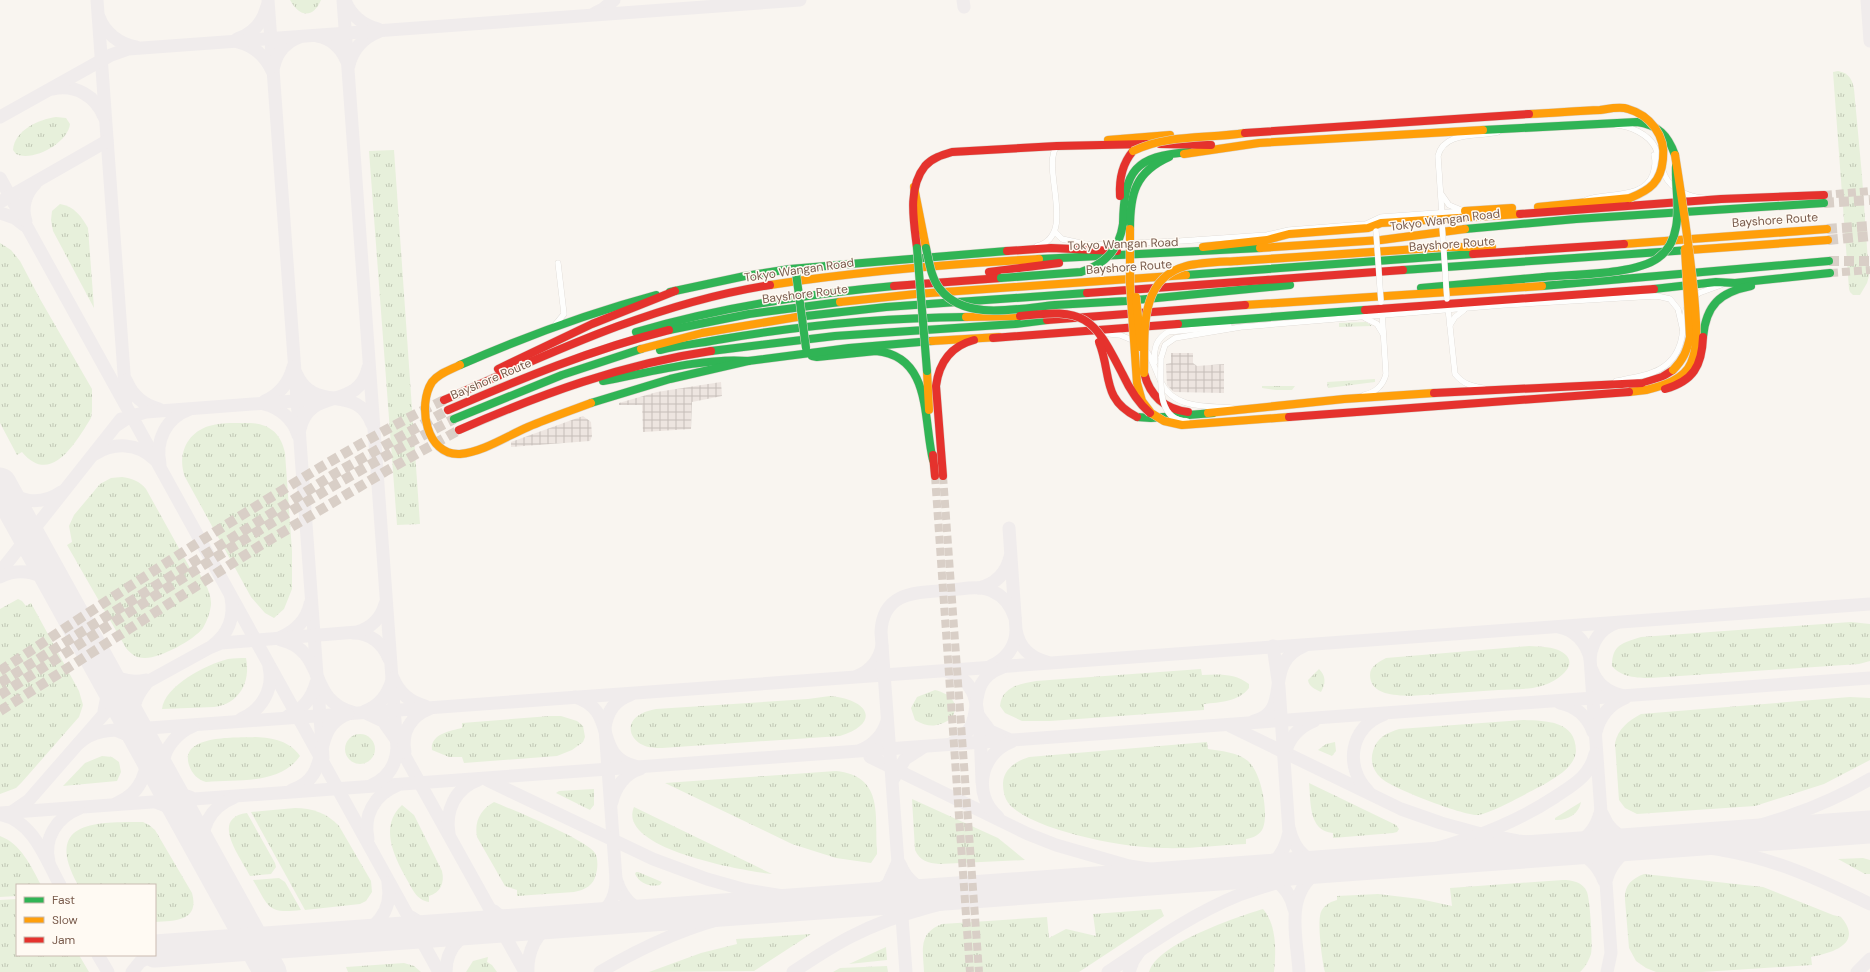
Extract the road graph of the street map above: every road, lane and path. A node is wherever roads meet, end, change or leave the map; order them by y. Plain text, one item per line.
1 (1604, 124) junction
2 (1507, 129) junction
3 (1244, 133) junction
4 (1646, 139) junction
5 (1253, 144) junction
6 (1057, 146) junction
7 (1189, 152) junction
8 (1676, 166) junction
9 (914, 187) junction
10 (1440, 192) junction
11 (1720, 199) junction
12 (1580, 202) junction
13 (1123, 207) junction
14 (1465, 211) junction
15 (1442, 218) junction
16 (1127, 226) junction
17 (1376, 228) junction
18 (1686, 228) junction
19 (1827, 229) tunnel mouth
20 (1055, 232) junction
21 (1828, 240) tunnel mouth
22 (1620, 244) junction
23 (1025, 250) junction
24 (1090, 257) junction
25 (1829, 261) tunnel mouth
26 (558, 263) dead end
27 (798, 271) junction
28 (1376, 272) junction
29 (1735, 283) junction
30 (838, 290) junction
31 (675, 291) junction
32 (1358, 298) junction
33 (1448, 305) junction
34 (1382, 309) junction
35 (1467, 309) junction
36 (564, 314) junction
37 (1020, 316) junction
38 (1360, 317) junction
39 (575, 319) junction
40 (1034, 321) junction
41 (829, 323) junction
42 (554, 327) junction
43 (1241, 327) junction
44 (1450, 328) junction
45 (1093, 331) junction
46 (1683, 331) junction
47 (999, 337) junction
48 (1384, 337) junction
49 (808, 350) junction
50 (748, 361) junction
51 (557, 365) junction
52 (582, 367) junction
53 (1156, 372) junction
54 (1144, 373) junction
55 (1602, 384) junction
56 (1498, 390) junction
57 (1646, 390) junction
58 (453, 396) junction
59 (1344, 399) junction
60 (444, 400) tunnel mouth
61 (525, 402) junction
62 (1246, 408) junction
63 (448, 410) tunnel mouth
64 (1150, 413) junction
65 (1213, 413) junction
66 (454, 419) tunnel mouth
67 (1207, 422) junction
68 (459, 430) tunnel mouth
69 (933, 460) junction

1 - 2 main road
1 - 4 street
1 - 8 main road, bridge
2 - 5 main road
2 - 10 street
3 - 6 main road, bridge
3 - 12 main road, bridge
3 - 13 main road, bridge
4 - 11 street
4 - 12 street
5 - 6 main road
5 - 7 main road
6 - 9 main road
6 - 20 street
7 - 13 main road
7 - 16 main road
8 - 18 main road, bridge
8 - 32 main road, bridge
9 - 28 main road, bridge
9 - 69 main road, bridge
10 - 14 street
10 - 15 street
11 - 15 main road
11 - 24 main road, Tokyo Wangan Road
12 - 14 main road
13 - 16 main road
14 - 15 street
15 - 17 main road
15 - 20 street
15 - 33 street, bridge
16 - 30 main road, bridge
16 - 54 main road, bridge
16 - 64 main road, bridge
17 - 23 main road
17 - 34 street, bridge
18 - 55 main road, bridge
18 - 57 main road, bridge
19 - 22 main road, Bayshore Route
20 - 23 street
21 - 28 main road, Bayshore Route
22 - 51 main road, Bayshore Route
22 - 54 main road, bridge
23 - 27 main road
24 - 30 main road
24 - 58 main road, Tokyo Wangan Road
25 - 32 main road
26 - 36 street
27 - 31 main road
27 - 49 main road, bridge
28 - 52 main road, Bayshore Route
29 - 33 main road
29 - 46 street
29 - 57 main road, bridge
30 - 51 main road
31 - 39 main road
31 - 58 main road
32 - 40 main road
33 - 34 main road
33 - 35 street
33 - 44 street
34 - 38 street
34 - 45 main road
34 - 48 street
35 - 44 street
35 - 46 street
36 - 39 street
36 - 42 street
37 - 41 main road
37 - 64 main road, bridge
37 - 65 main road, bridge
38 - 43 street
38 - 48 street
39 - 42 main road
40 - 41 main road
40 - 61 main road
41 - 52 main road
42 - 50 main road
43 - 53 street
43 - 67 street, bridge
44 - 56 street
45 - 47 main road
45 - 53 street
46 - 55 street
47 - 49 main road
47 - 69 main road
48 - 59 street
49 - 50 main road
49 - 69 main road
50 - 61 main road
51 - 63 main road, Bayshore Route
52 - 66 main road, Bayshore Route
53 - 62 street
54 - 65 main road
55 - 56 main road
56 - 59 main road
57 - 67 main road, bridge
58 - 60 main road, Tokyo Wangan Road
59 - 62 main road
61 - 68 main road
62 - 65 main road
64 - 67 main road, bridge

